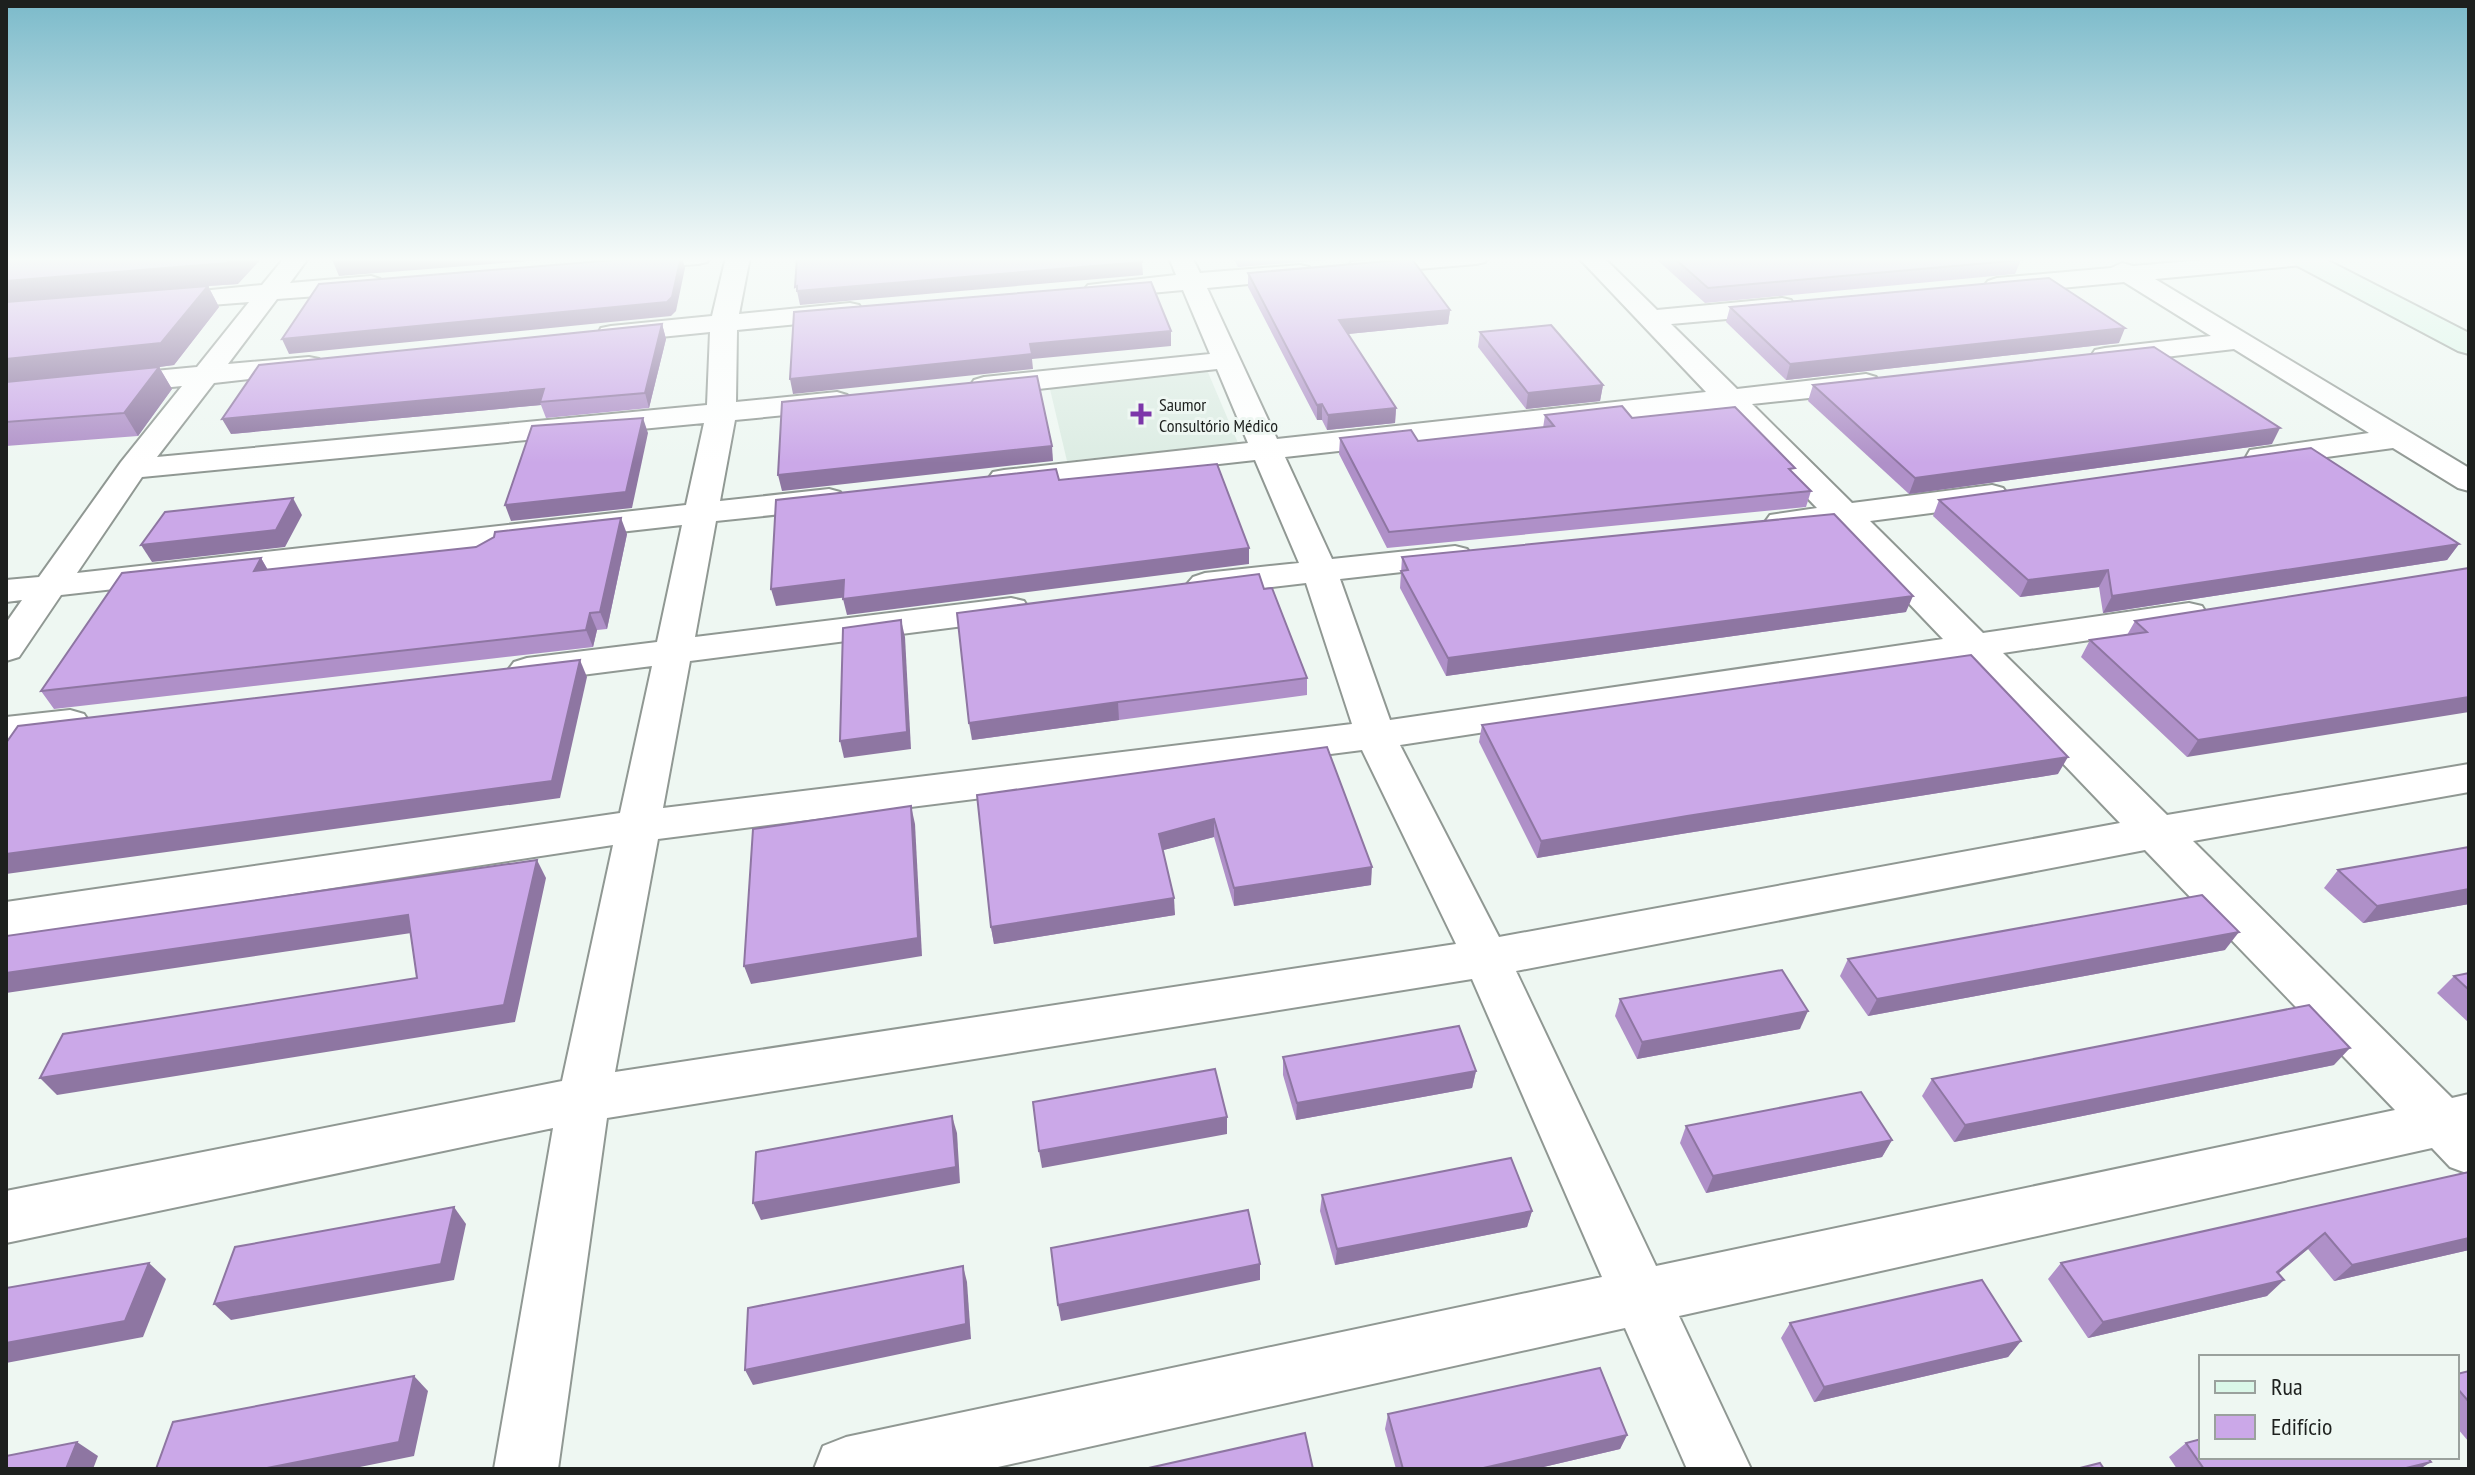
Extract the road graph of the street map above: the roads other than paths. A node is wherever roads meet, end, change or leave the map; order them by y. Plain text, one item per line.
1 (243, 326) edge
2 (688, 326) edge
3 (724, 326) edge
4 (1212, 326) edge
5 (1659, 326) edge
6 (2212, 326) edge
7 (2433, 326) edge
8 (582, 337) edge
9 (2236, 341) junction
10 (2469, 345) edge
11 (2078, 359) edge
12 (1227, 360) junction
13 (328, 363) edge
14 (201, 377) junction
15 (1888, 380) edge
16 (958, 388) edge
17 (6, 394) edge
18 (863, 398) edge
19 (1729, 398) junction
20 (721, 413) junction
21 (2396, 438) junction
22 (1266, 450) junction
23 (2222, 463) edge
24 (132, 469) junction
25 (2469, 481) edge
26 (983, 482) edge
27 (2017, 492) edge
28 (857, 496) edge
29 (699, 514) junction
30 (1843, 516) junction
31 (1747, 526) edge
32 (1494, 552) edge
33 (1319, 569) junction
34 (53, 586) junction
35 (1178, 588) edge
36 (6, 591) edge
37 (1037, 606) edge
38 (2223, 609) edge
39 (1976, 647) junction
40 (6, 649) edge
41 (676, 652) junction
42 (489, 674) edge
43 (99, 719) edge
44 (6, 730) edge
45 (1375, 735) junction
46 (2469, 778) edge
47 (639, 826) junction
48 (2156, 832) junction
49 (6, 920) edge
50 (1486, 958) junction
51 (584, 1099) junction
52 (2460, 1130) edge
53 (6, 1217) edge
54 (1642, 1296) junction
55 (526, 1469) edge
56 (846, 1469) edge
57 (1719, 1469) edge

1 - 14 street
2 - 8 street
3 - 20 street
4 - 12 street
5 - 19 street
6 - 9 street
7 - 10 street
9 - 11 street
9 - 21 street
12 - 16 street
12 - 22 street
13 - 14 street
14 - 17 street
14 - 24 street
15 - 19 street
18 - 20 street
19 - 22 street
19 - 30 street
20 - 24 street
20 - 29 street
21 - 23 street
21 - 25 street
22 - 26 street
22 - 33 street
24 - 34 street
27 - 30 street
28 - 29 street
29 - 34 street
29 - 41 street
30 - 31 street
30 - 39 street
32 - 33 street
33 - 35 street
33 - 45 street
34 - 36 street
34 - 40 street
37 - 41 street
38 - 39 street
39 - 45 street
39 - 48 street
41 - 42 street
41 - 47 street
43 - 44 street
45 - 47 street
45 - 50 street
46 - 48 street
47 - 49 street
47 - 51 street
48 - 50 street
48 - 52 street
50 - 51 street
50 - 54 street
51 - 53 street
51 - 55 street
52 - 54 street
54 - 56 street
54 - 57 street

